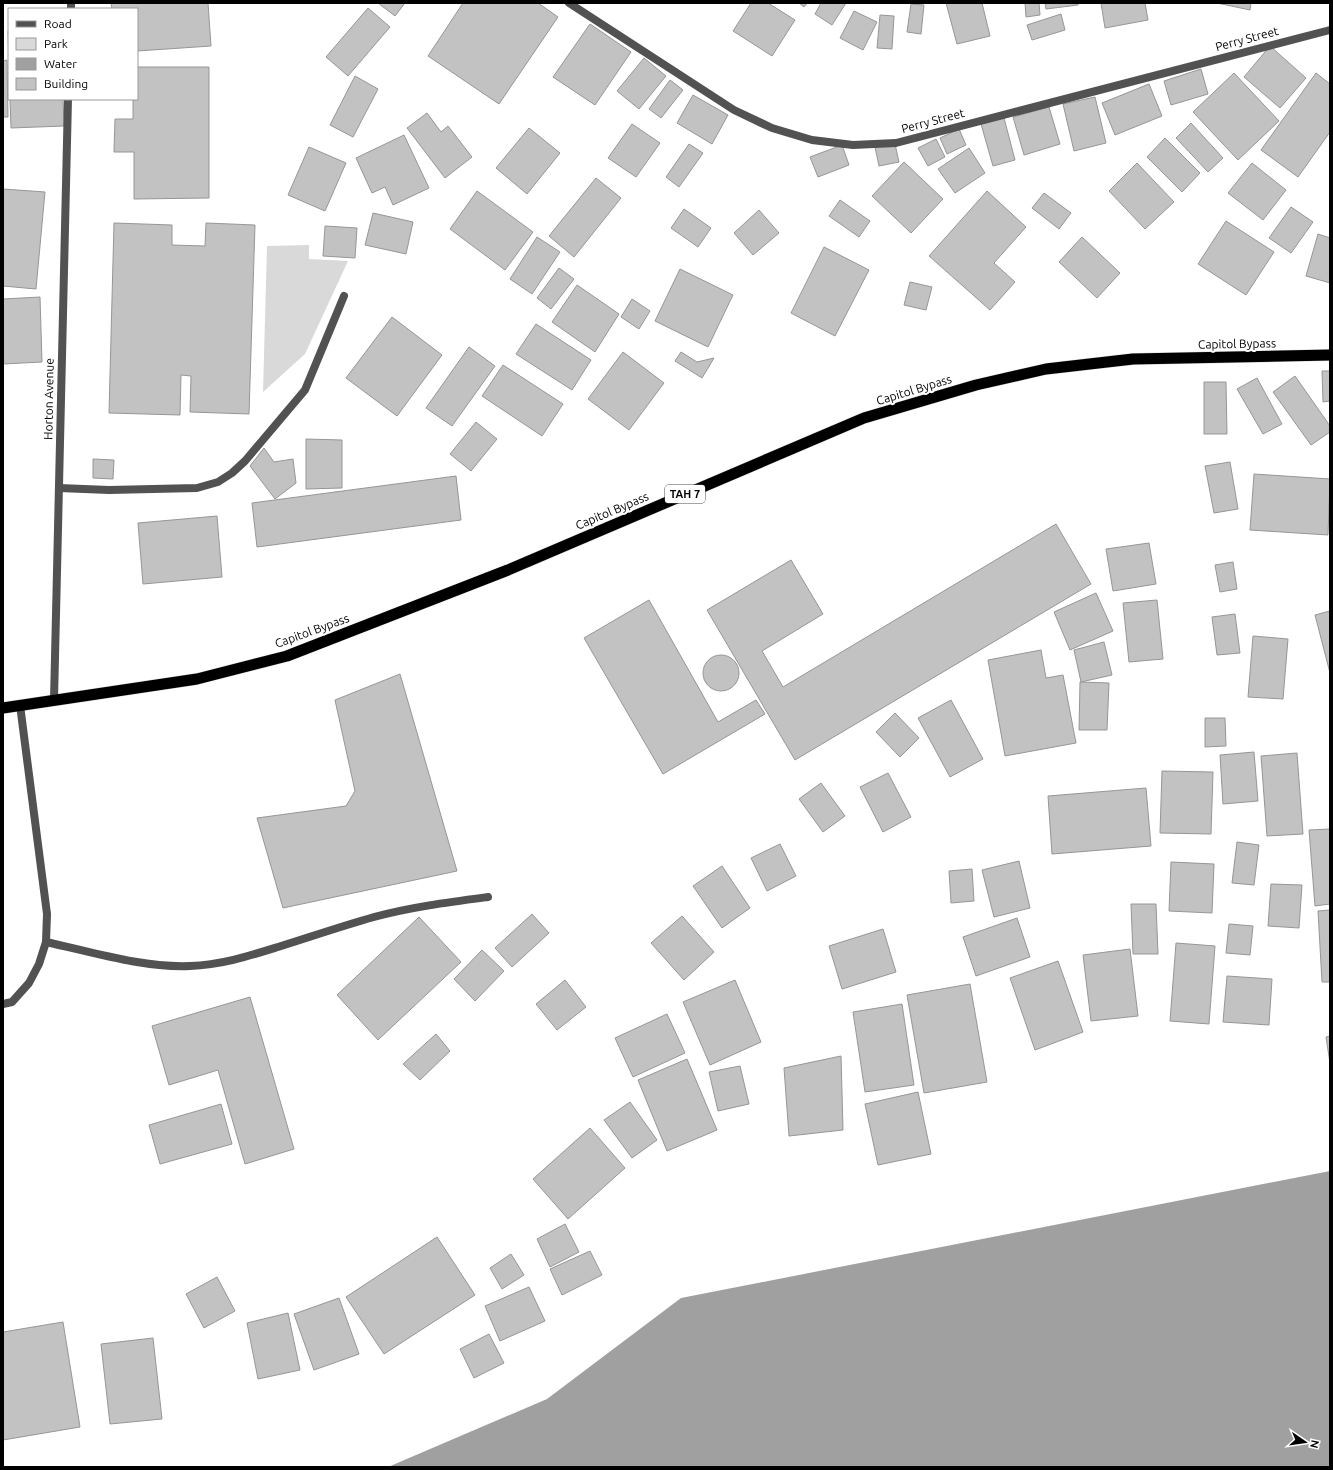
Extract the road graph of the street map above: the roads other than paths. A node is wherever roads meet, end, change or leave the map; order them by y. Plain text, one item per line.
1 (569, 3) edge
2 (1330, 30) edge
3 (68, 100) edge
4 (344, 296) dead end
5 (1330, 355) edge
6 (59, 488) junction
7 (54, 700) junction
8 (20, 705) junction
9 (3, 708) edge
10 (488, 897) dead end
11 (46, 942) junction
12 (3, 1004) edge

1 - 2 street, Perry Street
3 - 6 street, Horton Avenue
4 - 6 street
5 - 7 highway, Capitol Bypass / TAH 7
6 - 7 street, Horton Avenue
7 - 8 highway, Capitol Bypass / TAH 7
8 - 9 highway, Capitol Bypass / TAH 7
8 - 11 street
10 - 11 street
11 - 12 street

